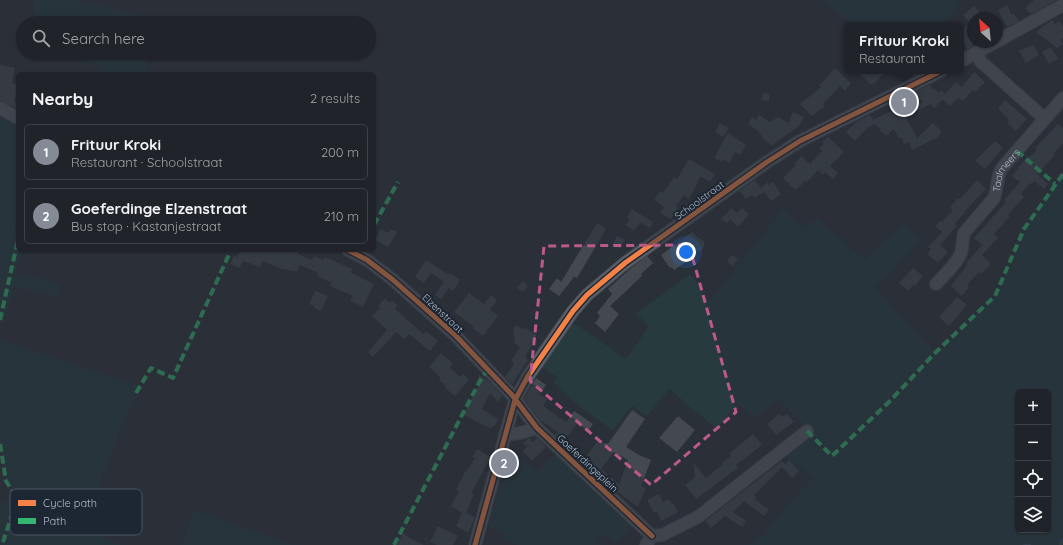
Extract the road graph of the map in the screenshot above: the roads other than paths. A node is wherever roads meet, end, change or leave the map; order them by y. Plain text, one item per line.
1 (1063, 6) edge
2 (977, 54) junction
3 (964, 60) edge
4 (935, 74) edge
5 (1063, 98) edge
6 (0, 108) edge
7 (16, 117) edge
8 (1045, 118) junction
9 (351, 252) edge
10 (936, 284) dead end
11 (516, 400) junction
12 (537, 428) junction
13 (807, 431) dead end
14 (505, 435) junction
15 (649, 541) edge
16 (475, 545) edge

1 - 2 street
2 - 3 street
2 - 8 street
4 - 11 street, Schoolstraat
5 - 8 street, Taalmeers
6 - 7 street
8 - 10 street, Taalmeers
9 - 11 street, Elzenstraat
11 - 12 street, Goeferdingeplein
11 - 14 street, Schoolstraat
12 - 14 street
12 - 15 street, Goeferdingeplein
13 - 15 street, Goeferdingeplein
14 - 16 street, Schoolstraat

